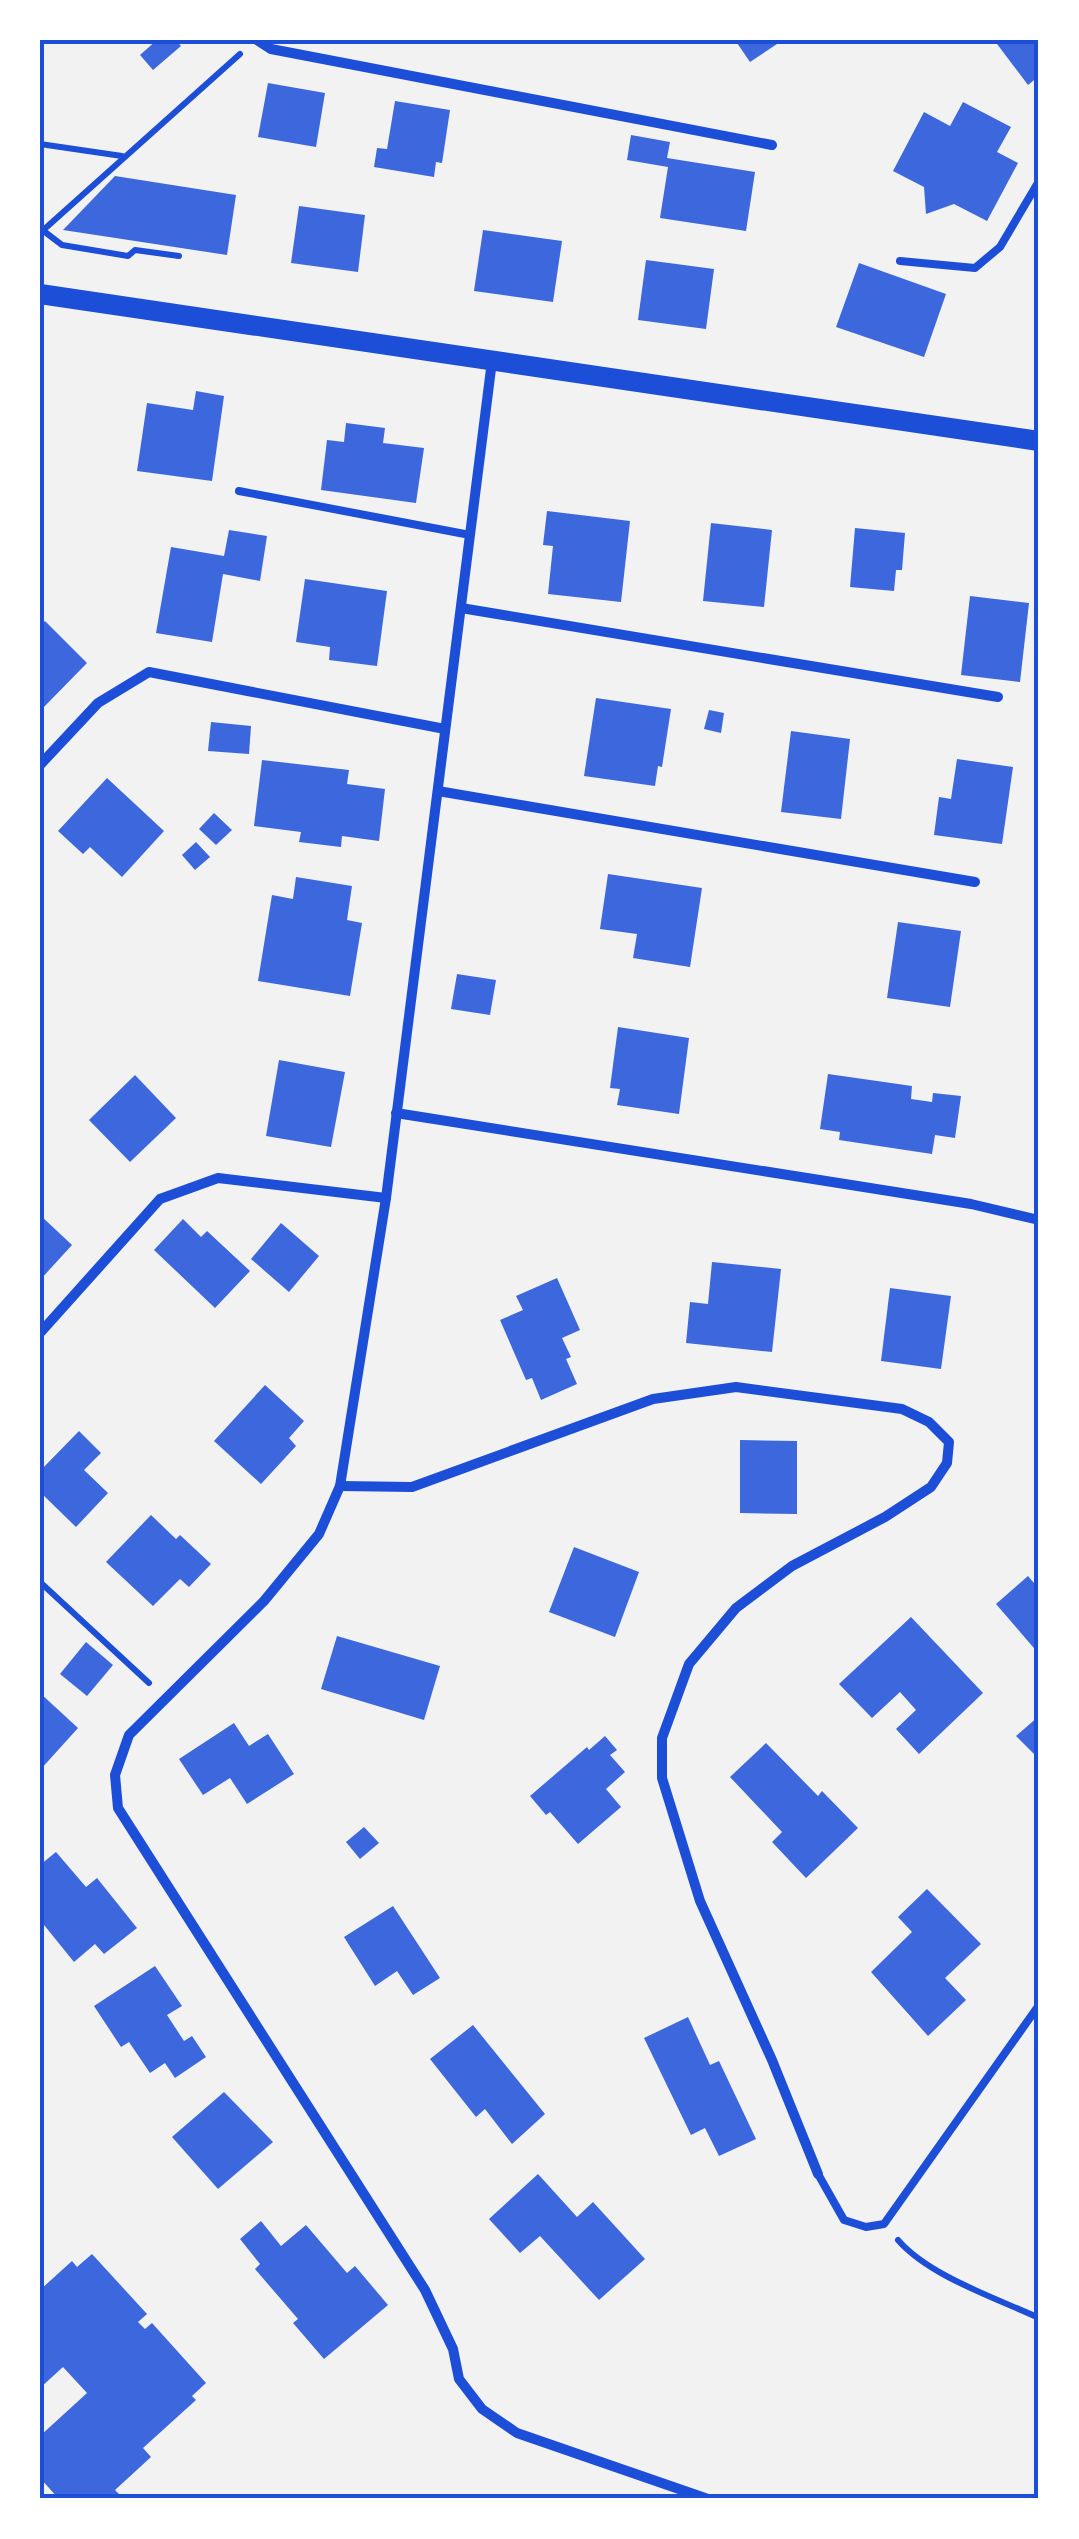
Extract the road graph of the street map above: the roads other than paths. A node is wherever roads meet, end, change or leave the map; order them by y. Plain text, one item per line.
1 (257, 40) edge
2 (772, 145) dead end
3 (1039, 181) edge
4 (900, 261) dead end
5 (40, 294) edge
6 (492, 361) junction
7 (1039, 441) edge
8 (239, 491) dead end
9 (470, 535) junction
10 (461, 608) junction
11 (998, 697) dead end
12 (445, 729) junction
13 (40, 765) edge
14 (438, 791) junction
15 (974, 882) dead end
16 (396, 1113) junction
17 (386, 1198) junction
18 (1039, 1220) edge
19 (40, 1333) edge
20 (340, 1486) junction
21 (1039, 2006) edge
22 (818, 2174) joint
23 (708, 2499) edge

1 - 2 street
3 - 4 lane
5 - 6 main road
6 - 7 main road
6 - 9 street
8 - 9 lane
9 - 10 street
10 - 11 street
10 - 12 street
12 - 13 street
12 - 14 street
14 - 15 street
14 - 16 street
16 - 17 street
16 - 18 street
17 - 19 street
17 - 20 street
20 - 22 street
20 - 23 street
21 - 22 lane

